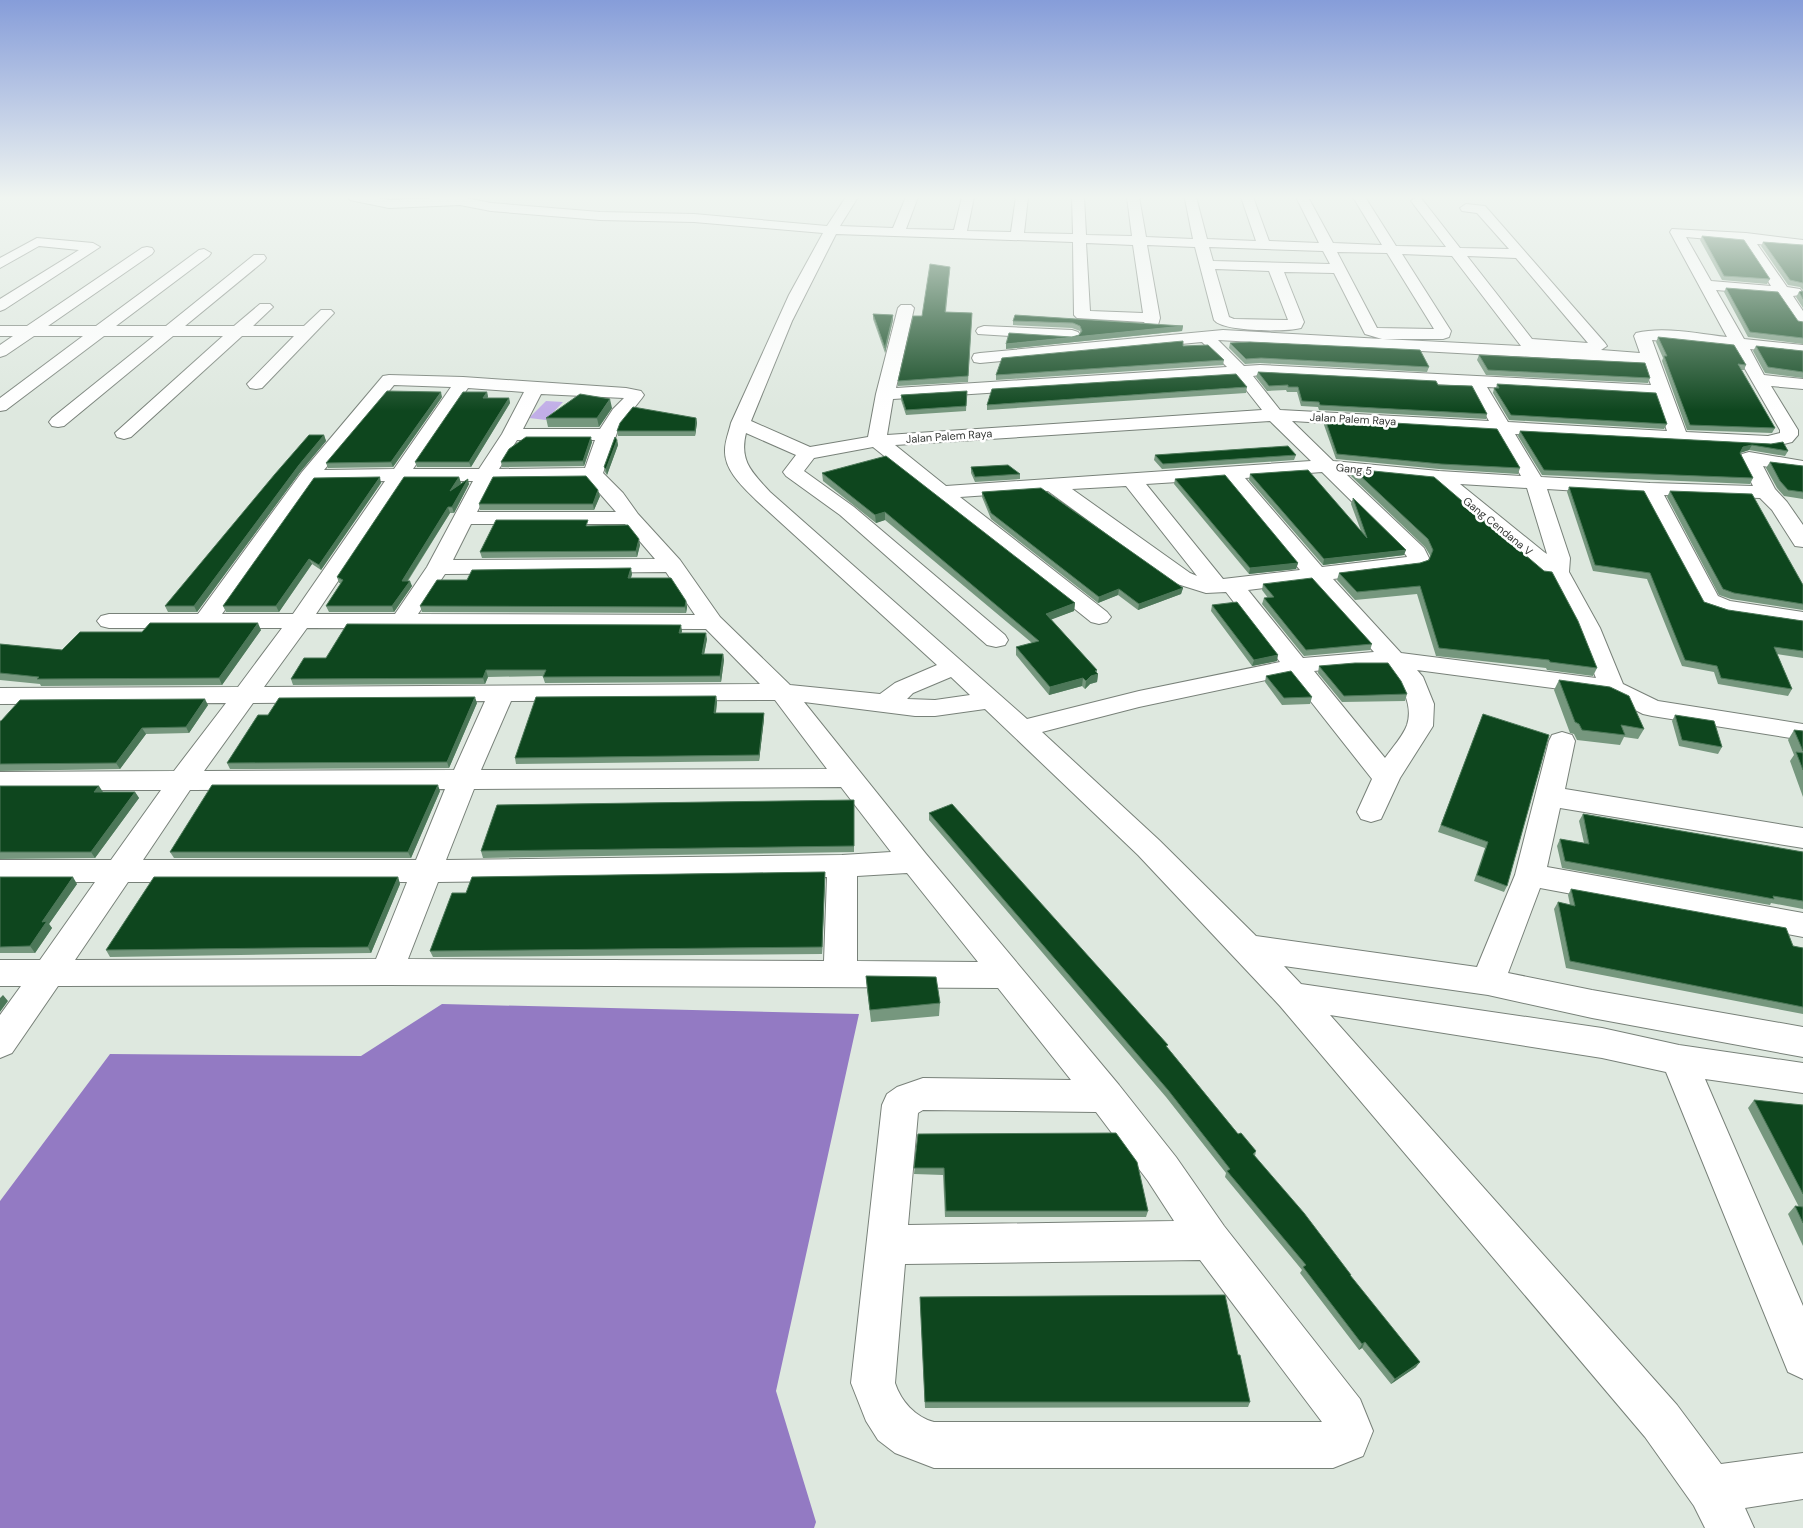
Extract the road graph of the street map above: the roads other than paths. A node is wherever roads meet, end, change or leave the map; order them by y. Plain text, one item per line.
1 (59, 268) edge
2 (123, 268) edge
3 (184, 268) edge
4 (247, 268) edge
5 (809, 268) edge
6 (1080, 268) edge
7 (1145, 268) edge
8 (1208, 268) edge
9 (1275, 268) edge
10 (1317, 268) edge
11 (1404, 268) edge
12 (1469, 268) edge
13 (1533, 268) edge
14 (1697, 268) edge
15 (1767, 268) edge
16 (1340, 269) joint
17 (1706, 285) junction
18 (1782, 291) junction
19 (1803, 293) edge
20 (0, 306) edge
21 (265, 307) dead end
22 (906, 308) dead end
23 (326, 313) dead end
24 (986, 313) dead end
25 (1803, 322) edge
26 (1348, 328) dead end
27 (1370, 330) junction
28 (0, 331) edge
29 (31, 331) junction
30 (100, 331) junction
31 (171, 331) junction
32 (238, 331) junction
33 (308, 331) junction
34 (984, 331) junction
35 (1207, 338) junction
36 (1149, 342) junction
37 (1739, 344) junction
38 (1803, 350) edge
39 (0, 352) edge
40 (980, 358) junction
41 (1650, 358) junction
42 (1240, 371) junction
43 (1758, 379) junction
44 (463, 382) junction
45 (1475, 382) junction
46 (256, 384) dead end
47 (1803, 384) edge
48 (534, 388) junction
49 (976, 388) junction
50 (1662, 391) junction
51 (886, 394) junction
52 (0, 406) edge
53 (1275, 414) junction
54 (58, 422) dead end
55 (740, 423) junction
56 (1502, 426) junction
57 (124, 433) dead end
58 (511, 434) junction
59 (606, 435) junction
60 (1678, 436) junction
61 (1734, 440) junction
62 (877, 441) junction
63 (808, 452) junction
64 (1749, 458) junction
65 (1329, 466) junction
66 (1803, 467) edge
67 (793, 472) junction
68 (1231, 472) junction
69 (486, 474) junction
70 (592, 474) junction
71 (399, 475) junction
72 (309, 476) junction
73 (1439, 477) junction
74 (1130, 479) junction
75 (1536, 483) junction
76 (1053, 485) junction
77 (1650, 489) junction
78 (942, 492) junction
79 (763, 496) junction
80 (1773, 499) junction
81 (1803, 509) edge
82 (465, 518) junction
83 (631, 518) junction
84 (1803, 541) edge
85 (672, 565) junction
86 (438, 567) junction
87 (1558, 572) junction
88 (1315, 573) junction
89 (1224, 586) junction
90 (1099, 617) dead end
91 (403, 620) junction
92 (1803, 620) edge
93 (109, 621) dead end
94 (204, 621) junction
95 (300, 621) junction
96 (712, 622) junction
97 (996, 640) dead end
98 (1393, 659) junction
99 (1295, 666) junction
100 (954, 667) junction
101 (1612, 688) junction
102 (782, 692) junction
103 (502, 694) junction
104 (244, 695) junction
105 (0, 696) edge
106 (992, 700) junction
107 (886, 702) junction
108 (1023, 728) junction
109 (1803, 732) edge
110 (1562, 741) dead end
111 (851, 778) junction
112 (1386, 778) junction
113 (463, 780) junction
114 (0, 781) edge
115 (181, 782) junction
116 (1549, 796) junction
117 (1371, 812) dead end
118 (1803, 838) edge
119 (915, 862) junction
120 (842, 866) junction
121 (0, 871) edge
122 (427, 871) junction
123 (118, 872) junction
124 (1530, 876) junction
125 (1803, 925) edge
126 (1249, 948) junction
127 (387, 972) junction
128 (0, 973) edge
129 (49, 973) junction
130 (840, 973) junction
131 (1007, 975) junction
132 (1488, 982) junction
133 (1292, 996) junction
134 (1592, 1004) junction
135 (1803, 1042) edge
136 (0, 1043) edge
137 (1602, 1044) junction
138 (1679, 1060) junction
139 (1803, 1078) edge
140 (1106, 1096) junction
141 (1210, 1240) junction
142 (887, 1245) junction
143 (1803, 1357) edge
144 (1803, 1476) edge
145 (1721, 1509) edge

1 - 20 street
2 - 29 street
3 - 30 street
4 - 31 street
5 - 55 street
6 - 7 street
8 - 9 street
10 - 16 street
11 - 27 street
12 - 13 street
14 - 17 street
15 - 18 street
16 - 27 street
17 - 18 street
17 - 37 street
18 - 19 street
18 - 25 street
21 - 32 street
22 - 51 street
23 - 33 street
24 - 34 street
26 - 27 street
28 - 29 street
29 - 30 street
29 - 39 street
30 - 31 street
30 - 52 street
31 - 32 street
31 - 54 street
32 - 33 street
32 - 57 street
33 - 46 street
34 - 36 street
34 - 40 street
35 - 36 street
35 - 41 street
35 - 42 street
36 - 40 street
37 - 38 street
37 - 41 street
37 - 43 street
40 - 49 street
41 - 50 street
42 - 45 street
42 - 49 street
42 - 53 street
43 - 47 street
43 - 61 street, Jalan Palem Raya
44 - 48 street
44 - 71 street
44 - 72 street
45 - 50 street
45 - 56 street, Gang Cendana V
48 - 58 street
48 - 59 street
49 - 51 street
50 - 60 street
51 - 62 street
53 - 56 street, Jalan Palem Raya
53 - 62 street, Jalan Palem Raya
53 - 65 street
55 - 63 street
55 - 79 street
56 - 60 street, Jalan Palem Raya
56 - 75 street, Gang Cendana V
58 - 59 street
58 - 69 street
59 - 70 street
60 - 61 street, Jalan Palem Raya
61 - 64 street
62 - 63 street, Jalan Palem Raya
62 - 78 street
63 - 67 street
64 - 66 street
64 - 80 street
65 - 68 street, Gang 5
65 - 73 street, Gang 5
65 - 88 street
67 - 79 street
67 - 97 street
68 - 74 street, Gang 5
68 - 88 street
69 - 70 street
69 - 71 street
69 - 82 street
70 - 83 street
71 - 72 street
71 - 95 street
72 - 94 street
73 - 75 street, Gang 5
73 - 87 street, Gang Cendana V
74 - 76 street, Gang 5
74 - 89 street
75 - 77 street, Gang 5
75 - 87 street, Gang Cendana V
76 - 78 street, Gang 5
76 - 89 street
77 - 80 street, Gang 5
77 - 92 street
78 - 90 street
79 - 100 street
80 - 81 street, Gang 5
80 - 84 street
82 - 83 street
82 - 86 street
83 - 85 street
85 - 86 street
85 - 96 street
86 - 91 street
87 - 101 street, Gang Cendana V
88 - 89 street
88 - 98 street
89 - 99 street
91 - 95 street
91 - 96 street
93 - 94 street
94 - 95 street
95 - 104 street
96 - 102 street
98 - 99 street
98 - 101 street
98 - 112 street
99 - 108 street
99 - 112 street
100 - 106 street
100 - 107 street
101 - 109 street
102 - 103 street
102 - 107 street
102 - 111 street
103 - 104 street
103 - 113 street
104 - 105 street
104 - 115 street
106 - 107 street
106 - 108 street
108 - 126 street
110 - 116 street
111 - 113 street
111 - 119 street
112 - 117 street
113 - 115 street
113 - 122 street
114 - 115 street
115 - 123 street
116 - 118 street
116 - 124 street
119 - 120 street
119 - 131 street
120 - 122 street
120 - 130 street
121 - 123 street
122 - 123 street
122 - 127 street
123 - 129 street
124 - 125 street
124 - 132 street
126 - 132 street
126 - 133 street
127 - 129 street
127 - 130 street
128 - 129 street
129 - 136 street
130 - 131 street
131 - 140 street
132 - 134 street
133 - 137 street
133 - 145 street
134 - 135 street
134 - 137 street
137 - 138 street
138 - 139 street
138 - 143 street
140 - 141 street
140 - 142 street
141 - 142 street
141 - 142 street
144 - 145 street

